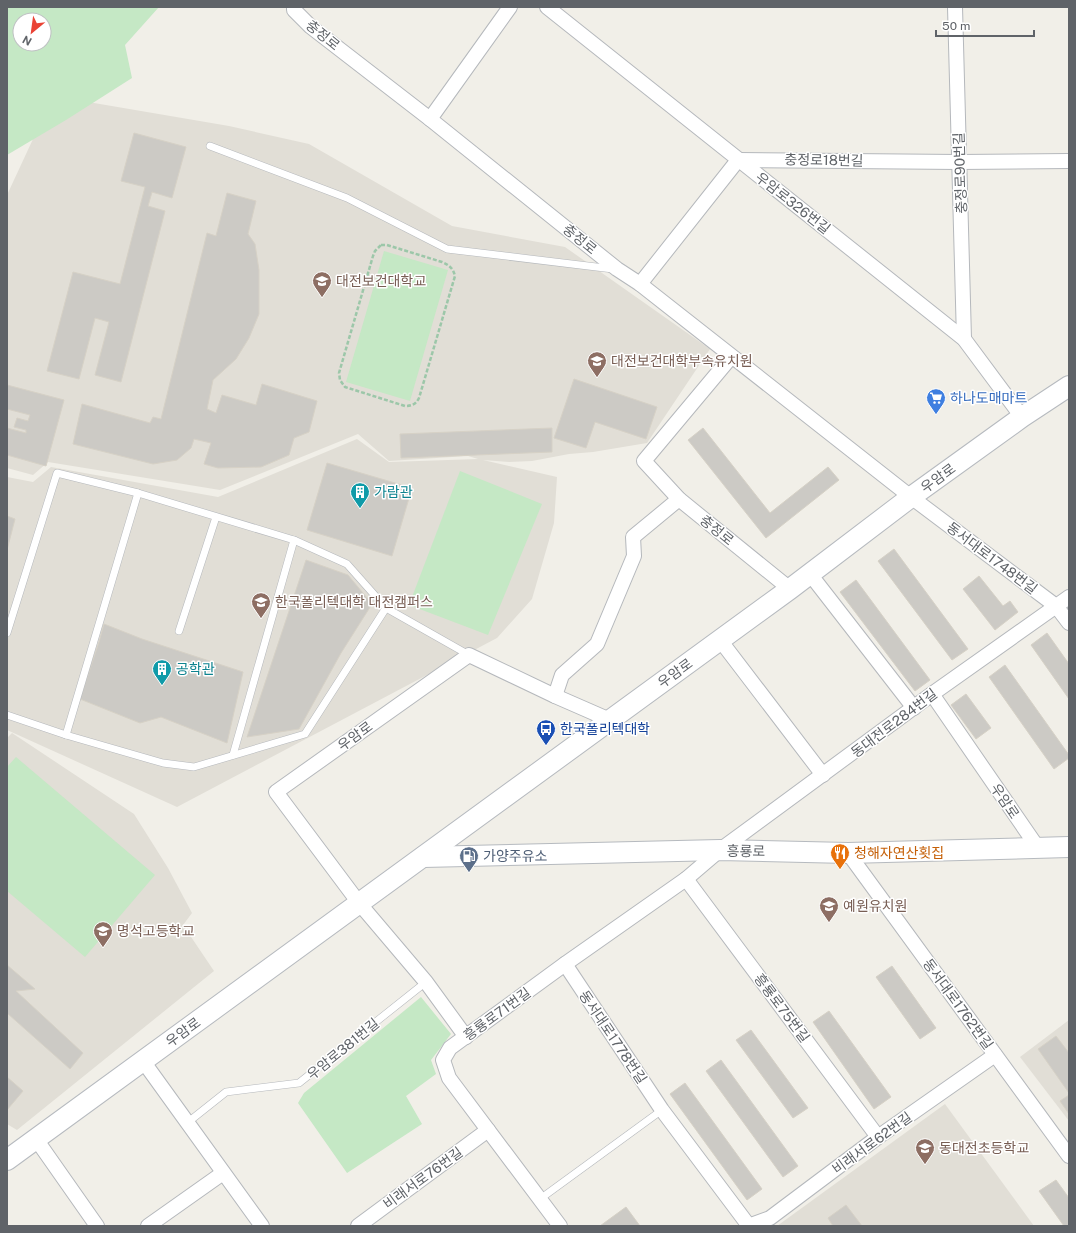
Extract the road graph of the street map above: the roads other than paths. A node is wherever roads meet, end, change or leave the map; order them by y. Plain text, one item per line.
1 (294, 7) edge
2 (510, 7) edge
3 (547, 7) edge
4 (955, 7) edge
5 (430, 119) junction
6 (210, 146) dead end
7 (738, 160) junction
8 (1069, 161) edge
9 (959, 162) junction
10 (617, 269) junction
11 (640, 284) junction
12 (964, 339) junction
13 (731, 357) junction
14 (1069, 386) edge
15 (1022, 417) junction
16 (138, 493) junction
17 (911, 497) junction
18 (679, 499) junction
19 (216, 517) junction
20 (294, 540) junction
21 (810, 574) junction
22 (790, 589) junction
23 (1069, 597) edge
24 (1056, 606) junction
25 (386, 608) junction
26 (1069, 623) edge
27 (179, 631) dead end
28 (7, 632) edge
29 (720, 640) junction
30 (469, 655) junction
31 (932, 694) junction
32 (556, 696) junction
33 (914, 708) junction
34 (7, 715) edge
35 (610, 720) junction
36 (66, 735) junction
37 (233, 755) junction
38 (823, 775) junction
39 (1038, 848) junction
40 (1069, 848) edge
41 (720, 850) junction
42 (848, 853) junction
43 (423, 857) junction
44 (686, 878) junction
45 (360, 903) junction
46 (565, 964) junction
47 (426, 982) junction
48 (466, 1036) junction
49 (995, 1055) junction
50 (143, 1062) junction
51 (662, 1110) junction
52 (187, 1123) junction
53 (488, 1130) junction
54 (878, 1137) junction
55 (36, 1139) junction
56 (1069, 1156) edge
57 (7, 1160) edge
58 (223, 1173) junction
59 (540, 1199) junction
60 (97, 1226) edge
61 (148, 1226) edge
62 (262, 1226) edge
63 (359, 1226) edge
64 (560, 1226) edge
65 (749, 1226) edge

1 - 5 street, 충정로
2 - 5 street
3 - 7 street, 우암로326번길
4 - 9 street, 충정로90번길
5 - 10 street, 충정로
6 - 10 lane
7 - 9 street, 충정로18번길
7 - 11 street
7 - 12 street, 우암로326번길
8 - 9 street, 충정로18번길
9 - 12 street, 충정로90번길
10 - 11 street, 충정로
11 - 13 street, 충정로
12 - 15 street, 우암로326번길
13 - 17 street, 충정로
13 - 18 street, 충정로
14 - 15 main road, 우암로
15 - 17 main road, 우암로
16 - 19 lane
16 - 28 lane
16 - 36 lane
17 - 21 main road, 우암로
17 - 24 street, 동서대로1748번길
18 - 22 street, 충정로
18 - 32 street
19 - 20 lane
19 - 27 lane
20 - 25 lane
20 - 37 lane
21 - 22 main road, 우암로
21 - 33 street
22 - 29 main road, 우암로
23 - 24 street, 동대전로284번길
24 - 26 street, 동서대로1748번길
24 - 31 street, 동대전로284번길
25 - 30 lane
25 - 37 lane
29 - 35 main road, 우암로
29 - 38 street
30 - 32 street
30 - 45 street, 우암로
31 - 33 street, 동대전로284번길
31 - 39 street, 우암로
32 - 35 street
33 - 38 street, 동대전로284번길
34 - 36 lane
35 - 43 main road, 우암로
36 - 37 lane
38 - 41 street, 동대전로284번길
39 - 40 main road, 흥룡로
39 - 42 main road, 흥룡로
41 - 42 main road, 흥룡로
41 - 43 main road, 흥룡로
41 - 44 street, 흥룡로71번길
42 - 49 street, 동서대로1762번길
43 - 45 main road, 우암로
44 - 46 street, 흥룡로71번길
44 - 54 street, 흥룡로75번길
45 - 47 street, 우암로
45 - 50 main road, 우암로
46 - 48 street, 흥룡로71번길
46 - 51 street, 동서대로1778번길
47 - 48 street, 우암로
47 - 52 lane, 우암로381번길
48 - 53 street, 흥룡로71번길
49 - 54 street, 비래서로62번길
49 - 56 street, 동서대로1762번길
50 - 52 street
50 - 55 main road, 우암로
51 - 59 lane
51 - 65 street, 동서대로1778번길
52 - 58 street
53 - 59 street, 흥룡로71번길
53 - 63 street, 비래서로76번길
54 - 65 street, 비래서로62번길
55 - 57 main road, 우암로
55 - 60 street
58 - 61 street
58 - 62 street
59 - 64 street, 흥룡로71번길

